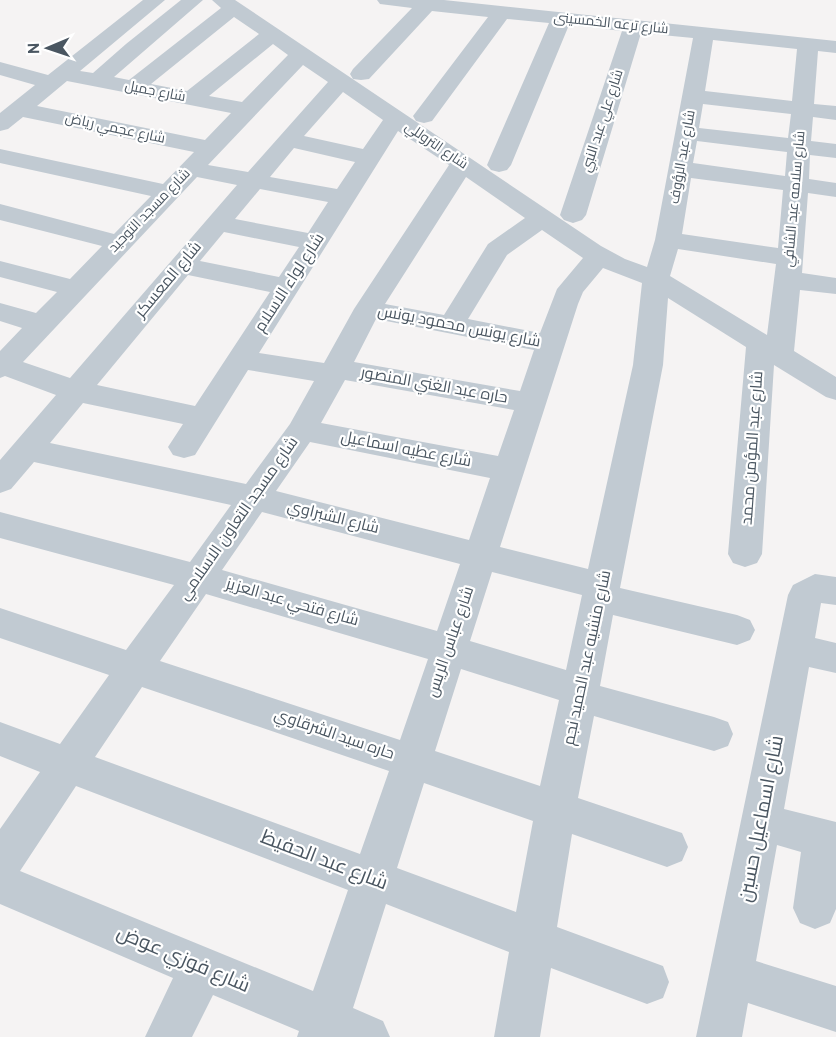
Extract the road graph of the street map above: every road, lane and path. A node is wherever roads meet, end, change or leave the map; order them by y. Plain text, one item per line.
1 (155, 0) edge
2 (193, 0) edge
3 (387, 0) edge
4 (234, 3) edge
5 (425, 6) junction
6 (501, 13) junction
7 (561, 19) junction
8 (633, 27) junction
9 (272, 34) junction
10 (704, 34) junction
11 (808, 44) junction
12 (836, 47) edge
13 (301, 54) junction
14 (0, 68) edge
15 (57, 78) junction
16 (351, 78) junction
17 (97, 81) junction
18 (133, 88) junction
19 (694, 96) junction
20 (191, 99) junction
21 (19, 109) junction
22 (802, 109) junction
23 (248, 110) junction
24 (836, 113) edge
25 (424, 116) junction
26 (395, 118) junction
27 (0, 124) edge
28 (687, 133) junction
29 (288, 140) junction
30 (799, 147) junction
31 (211, 148) junction
32 (836, 151) edge
33 (0, 156) edge
34 (370, 158) junction
35 (462, 164) junction
36 (499, 165) junction
37 (191, 169) junction
38 (681, 169) junction
39 (253, 181) junction
40 (796, 184) junction
41 (836, 190) edge
42 (168, 192) junction
43 (344, 198) junction
44 (0, 212) edge
45 (573, 215) junction
46 (542, 218) junction
47 (217, 223) junction
48 (668, 240) junction
49 (316, 242) junction
50 (120, 243) junction
51 (599, 256) junction
52 (182, 266) junction
53 (0, 269) edge
54 (789, 269) junction
55 (656, 279) junction
56 (836, 286) edge
57 (287, 287) junction
58 (76, 289) junction
59 (368, 309) junction
60 (0, 312) edge
61 (42, 324) junction
62 (451, 325) junction
63 (550, 344) junction
64 (770, 348) junction
65 (241, 359) junction
66 (1, 366) edge
67 (336, 372) junction
68 (836, 390) edge
69 (76, 391) junction
70 (531, 403) junction
71 (203, 418) junction
72 (302, 430) junction
73 (184, 447) dead end
74 (27, 449) junction
75 (509, 470) junction
76 (0, 481) edge
77 (255, 498) junction
78 (0, 525) edge
79 (745, 554) dead end
80 (480, 556) junction
81 (199, 576) junction
82 (601, 592) junction
83 (820, 596) edge
84 (0, 624) edge
85 (737, 630) dead end
86 (795, 648) junction
87 (449, 649) junction
88 (836, 658) edge
89 (135, 667) junction
90 (580, 693) junction
91 (714, 734) dead end
92 (0, 739) edge
93 (411, 761) junction
94 (68, 764) junction
95 (555, 810) junction
96 (761, 822) junction
97 (830, 840) edge
98 (667, 847) dead end
99 (0, 864) edge
100 (372, 879) junction
101 (0, 883) edge
102 (815, 908) dead end
103 (534, 939) junction
104 (202, 968) junction
105 (731, 975) junction
106 (647, 982) dead end
107 (836, 1009) edge
108 (323, 1028) edge
109 (168, 1037) edge
110 (367, 1037) edge
111 (517, 1037) edge
112 (719, 1037) edge

1 - 15 street
2 - 17 street
3 - 5 street, شارع ترعه الخمسينى
4 - 9 street, شارع التروللي
4 - 16 street, شارع التروللي
4 - 18 street
5 - 6 street, شارع ترعه الخمسينى
5 - 16 street, شارع المعسكر
6 - 7 street, شارع ترعه الخمسينى
6 - 25 street
7 - 8 street, شارع ترعه الخمسينى
7 - 36 street
8 - 10 street, شارع ترعه الخمسينى
8 - 45 street, شارع علي عبد النبي
9 - 13 street, شارع التروللي
9 - 20 street
10 - 11 street, شارع ترعه الخمسينى
10 - 19 street, شارع عبد الرؤوف
11 - 12 street, شارع ترعه الخمسينى
11 - 22 street, شارع سلامه عبد الشافي
13 - 16 street, شارع التروللي
13 - 23 street, شارع مسجد التوحيد
14 - 15 street, شارع جميل
15 - 17 street, شارع جميل
15 - 21 street
16 - 25 street, شارع التروللي
16 - 26 street, شارع التروللي
16 - 29 street, شارع المعسكر
17 - 18 street, شارع جميل
18 - 20 street, شارع جميل
19 - 22 street
19 - 28 street, شارع عبد الرؤوف
20 - 23 street, شارع جميل
21 - 27 street
21 - 31 street, شارع عجمي رياض
22 - 24 street
22 - 30 street, شارع سلامه عبد الشافي
23 - 31 street, شارع مسجد التوحيد
25 - 36 street, شارع التروللي
26 - 34 street, شارع لواء الاسلام
26 - 35 street, شارع التروللي
28 - 30 street
28 - 38 street, شارع عبد الرؤوف
29 - 34 street
29 - 39 street, شارع المعسكر
30 - 32 street
30 - 40 street, شارع سلامه عبد الشافي
31 - 37 street, شارع مسجد التوحيد
33 - 42 street
34 - 43 street, شارع لواء الاسلام
35 - 46 street, شارع التروللي
35 - 59 street, شارع مسجد التعاون الاسلامي
36 - 45 street, شارع التروللي
37 - 39 street
37 - 42 street, شارع مسجد التوحيد
38 - 40 street
38 - 48 street, شارع عبد الرؤوف
39 - 43 street
39 - 47 street, شارع المعسكر
40 - 41 street
40 - 54 street, شارع سلامه عبد الشافي
42 - 50 street, شارع مسجد التوحيد
43 - 49 street, شارع لواء الاسلام
44 - 50 street
45 - 55 street, شارع التروللي
46 - 51 street, شارع التروللي
46 - 62 street
47 - 49 street
47 - 52 street, شارع المعسكر
48 - 54 street
48 - 55 street, شارع عبد الرؤوف
49 - 57 street, شارع لواء الاسلام
50 - 58 street, شارع مسجد التوحيد
51 - 55 street, شارع التروللي
51 - 63 street, شارع عباس الريس
52 - 57 street
52 - 69 street, شارع المعسكر
53 - 58 street
54 - 56 street
54 - 64 street, شارع سلامه عبد الشافي
55 - 64 street, شارع التروللي
55 - 82 street, شارع منشيه عبد الحميد نجم
57 - 65 street, شارع لواء الاسلام
58 - 61 street, شارع مسجد التوحيد
59 - 62 street, شارع يونس محمود يونس
59 - 67 street, شارع مسجد التعاون الاسلامي
60 - 61 street
61 - 66 street, شارع مسجد التوحيد
62 - 63 street, شارع يونس محمود يونس
63 - 70 street, شارع عباس الريس
64 - 68 street, شارع التروللي
64 - 79 street, شارع عبد المؤمن محمد
65 - 67 street, حاره عبد الغني المنصور
65 - 71 street, شارع لواء الاسلام
66 - 69 street
67 - 70 street, حاره عبد الغني المنصور
67 - 72 street, شارع مسجد التعاون الاسلامي
69 - 71 street
69 - 74 street, شارع المعسكر
70 - 75 street, شارع عباس الريس
71 - 73 street, شارع لواء الاسلام
72 - 75 street, شارع عطيه اسماعيل
72 - 77 street, شارع مسجد التعاون الاسلامي
74 - 76 street, شارع المعسكر
74 - 77 street, شارع الشبراوي
75 - 80 street, شارع عباس الريس
77 - 80 street, شارع الشبراوي
77 - 81 street, شارع مسجد التعاون الاسلامي
78 - 81 street, شارع فتحي عبد العزيز
80 - 82 street, شارع الشبراوي
80 - 87 street, شارع عباس الريس
81 - 87 street, شارع فتحي عبد العزيز
81 - 89 street, شارع مسجد التعاون الاسلامي
82 - 85 street, شارع الشبراوي
82 - 90 street, شارع منشيه عبد الحميد نجم
83 - 86 street, شارع اسماعيل حسين
84 - 89 street, حاره سيد الشرقاوي
86 - 88 street
86 - 96 street, شارع اسماعيل حسين
87 - 90 street, شارع فتحي عبد العزيز
87 - 93 street, شارع عباس الريس
89 - 93 street, حاره سيد الشرقاوي
89 - 94 street, شارع مسجد التعاون الاسلامي
90 - 91 street, شارع فتحي عبد العزيز
90 - 95 street, شارع منشيه عبد الحميد نجم
92 - 94 street, شارع عبد الحفيظ
93 - 95 street, حاره سيد الشرقاوي
93 - 100 street, شارع عباس الريس
94 - 99 street, شارع مسجد التعاون الاسلامي
94 - 100 street, شارع عبد الحفيظ
95 - 98 street, حاره سيد الشرقاوي
95 - 103 street, شارع منشيه عبد الحميد نجم
96 - 97 street
96 - 105 street, شارع اسماعيل حسين
97 - 102 street
100 - 103 street, شارع عبد الحفيظ
100 - 108 street, شارع عباس الريس
101 - 104 street, شارع فوزي عوض
103 - 106 street, شارع عبد الحفيظ
103 - 111 street, شارع منشيه عبد الحميد نجم
104 - 108 street, شارع فوزي عوض
104 - 109 street
105 - 107 street
105 - 112 street, شارع اسماعيل حسين
108 - 110 street, شارع فوزي عوض

